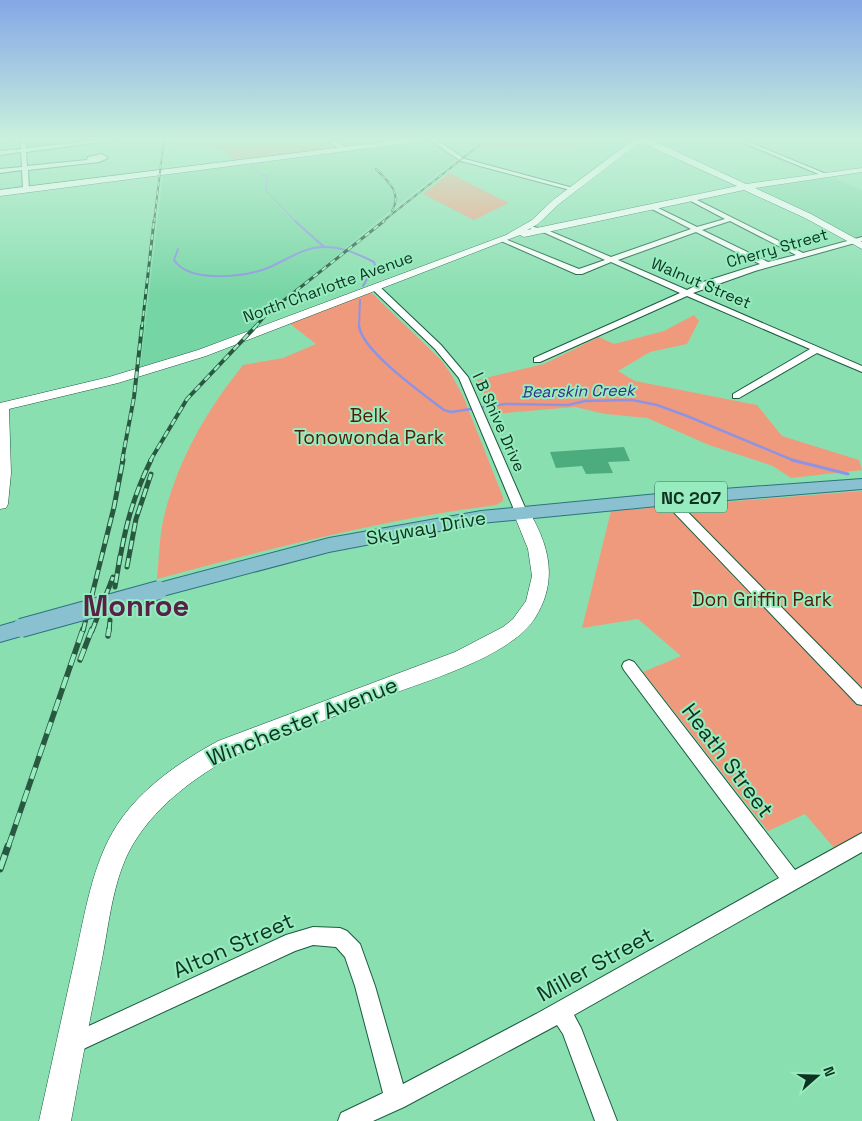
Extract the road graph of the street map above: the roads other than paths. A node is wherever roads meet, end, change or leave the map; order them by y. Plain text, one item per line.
1 (17, 191) edge
2 (571, 191) edge
3 (722, 191) edge
4 (754, 191) edge
5 (0, 194) edge
6 (689, 198) junction
7 (650, 206) junction
8 (730, 219) junction
9 (534, 226) junction
10 (695, 229) junction
11 (508, 237) junction
12 (862, 239) edge
13 (852, 241) junction
14 (862, 246) edge
15 (802, 255) junction
16 (610, 261) junction
17 (767, 265) junction
18 (376, 288) junction
19 (686, 294) junction
20 (817, 350) junction
21 (537, 360) dead end
22 (862, 369) edge
23 (736, 396) dead end
24 (1, 407) edge
25 (862, 484) edge
26 (668, 499) junction
27 (0, 504) edge
28 (521, 512) junction
29 (0, 634) edge
30 (629, 666) dead end
31 (862, 698) edge
32 (862, 842) edge
33 (792, 881) junction
34 (559, 1011) junction
35 (72, 1044) junction
36 (396, 1099) junction
37 (55, 1121) edge
38 (349, 1121) edge
39 (606, 1121) edge

1 - 5 main road
2 - 9 main road
3 - 6 main road, North Charlotte Avenue
4 - 13 main road
6 - 7 main road, North Charlotte Avenue
6 - 8 street
7 - 9 main road, North Charlotte Avenue
7 - 10 street
8 - 10 street
8 - 15 street
9 - 11 main road, North Charlotte Avenue
9 - 16 street, Walnut Street
10 - 16 street
10 - 17 street
11 - 16 street
11 - 18 main road, North Charlotte Avenue
12 - 13 street, Cherry Street
13 - 14 main road
13 - 15 street, Cherry Street
15 - 17 street, Cherry Street
16 - 19 street, Walnut Street
17 - 19 street, Cherry Street
18 - 24 main road, North Charlotte Avenue
18 - 28 street, I B Shive Drive
19 - 20 street, Walnut Street
19 - 21 street, Cherry Street
20 - 22 street, Walnut Street
20 - 23 street
24 - 27 main road
25 - 26 main road, Skyway Drive / NC 207
26 - 28 main road, Skyway Drive / NC 207
26 - 31 street
28 - 29 main road, Skyway Drive / NC 207, bridge
28 - 35 main road, Winchester Avenue
30 - 33 street, Heath Street
32 - 33 street, Miller Street
33 - 34 street, Miller Street
34 - 36 street, Miller Street
34 - 39 street
35 - 36 street, Alton Street
35 - 37 main road, Winchester Avenue
36 - 38 street, Miller Street

